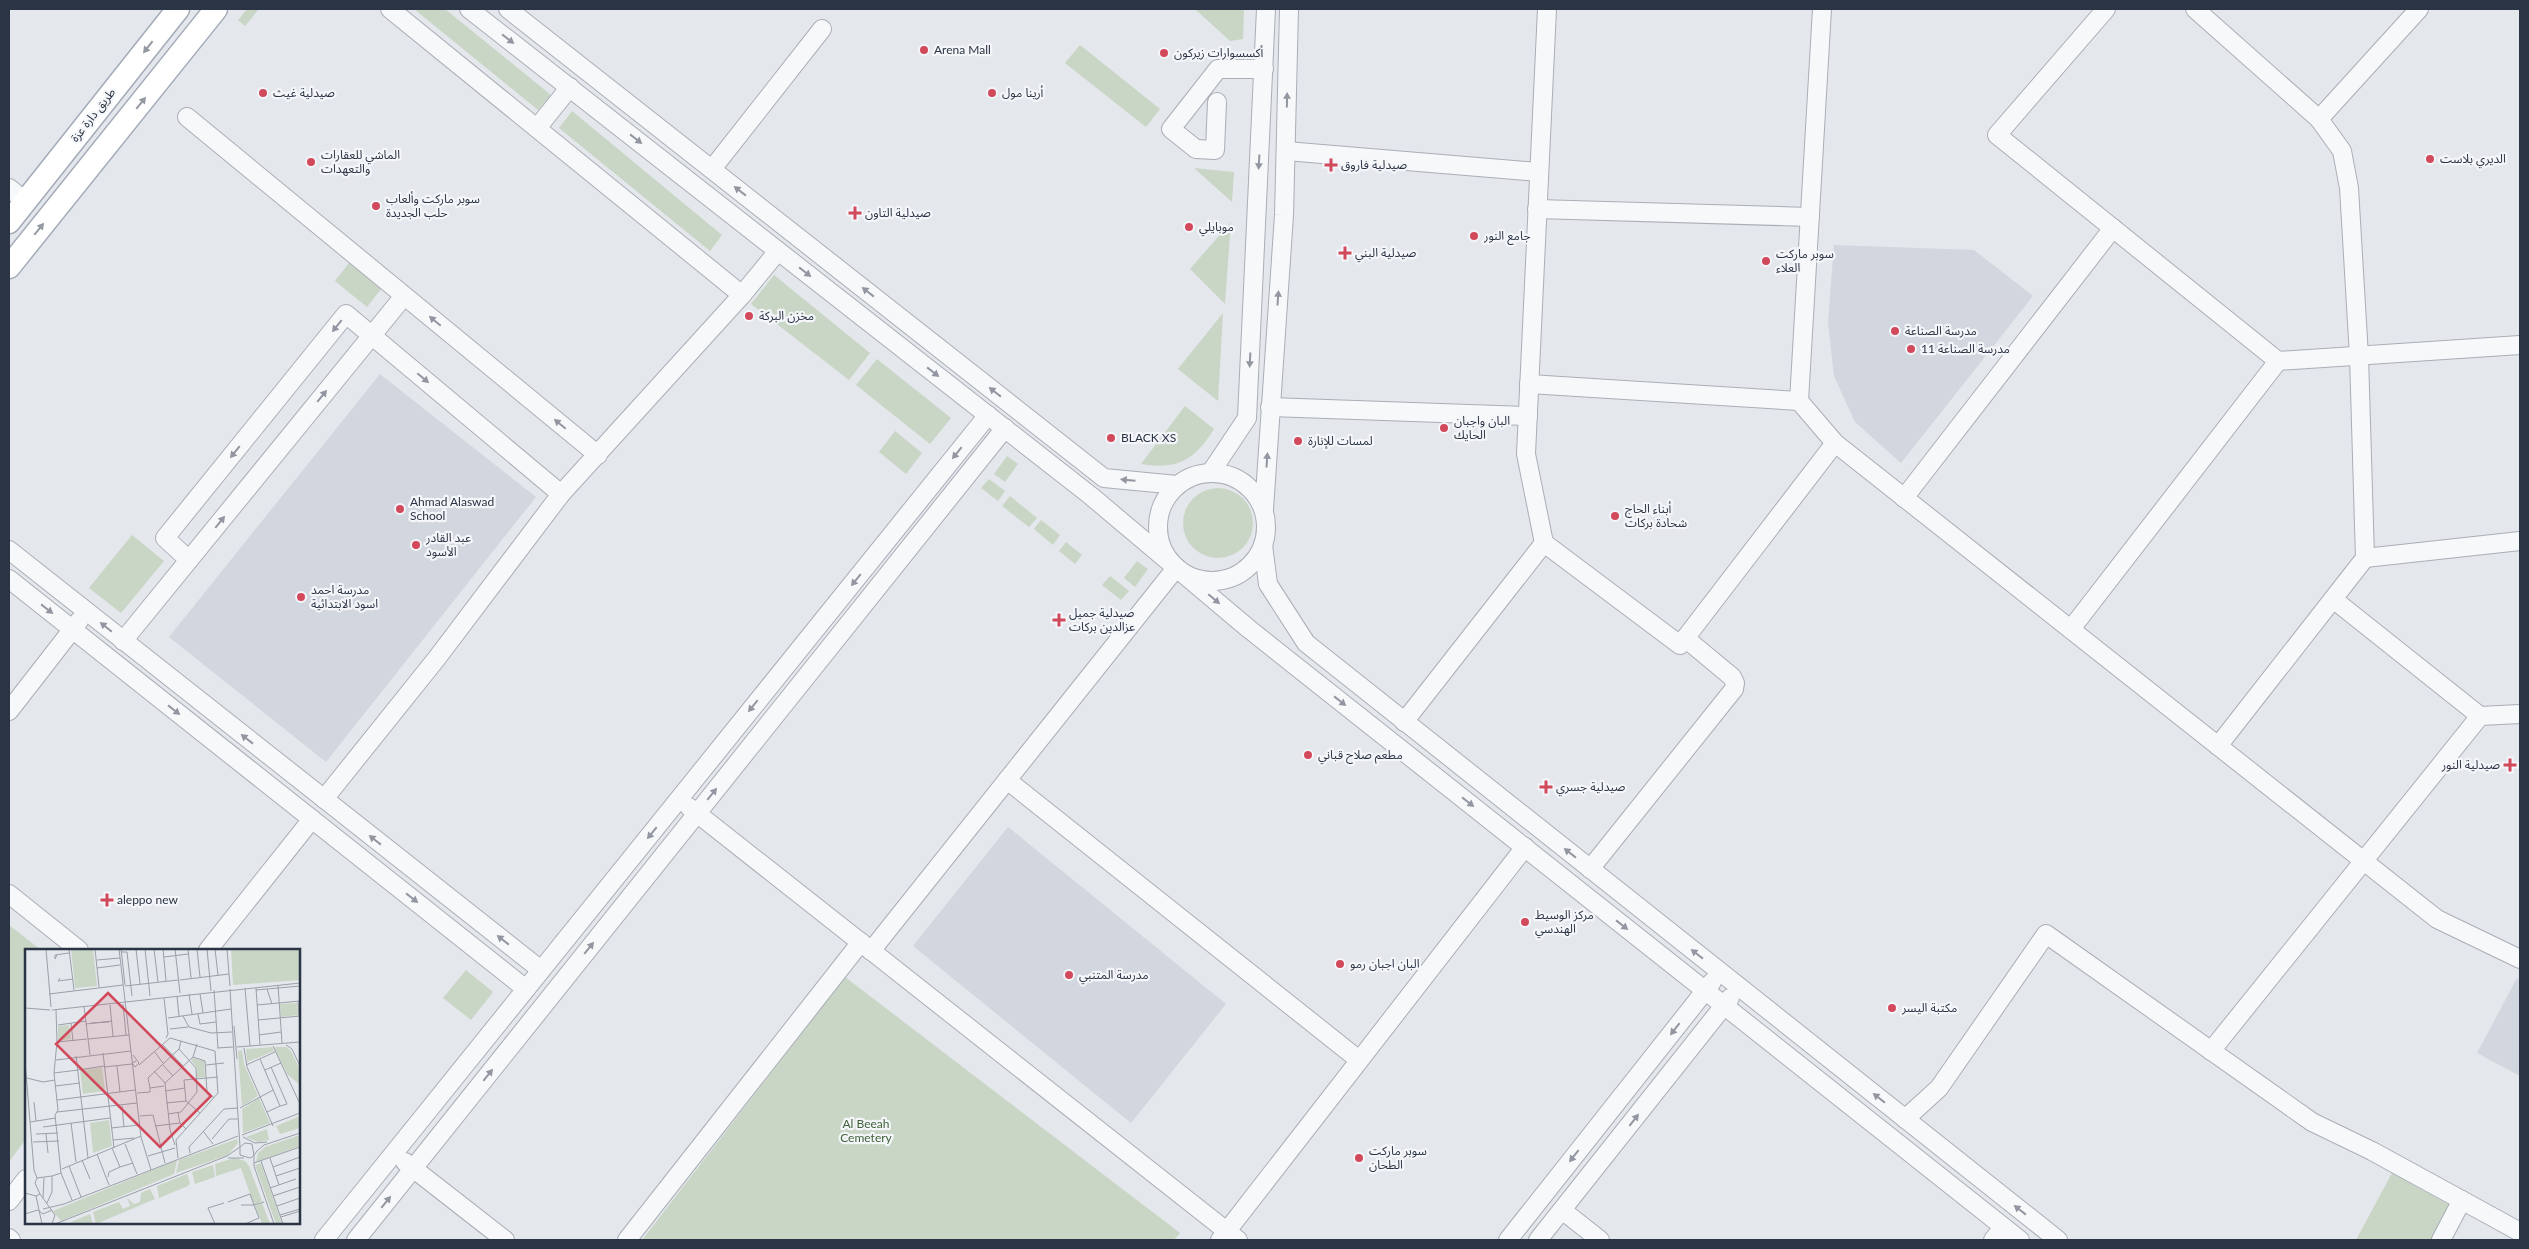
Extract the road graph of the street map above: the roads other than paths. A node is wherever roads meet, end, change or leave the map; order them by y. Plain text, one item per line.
1 (178, 9) edge
2 (216, 9) edge
3 (390, 9) edge
4 (469, 9) edge
5 (508, 9) edge
6 (1266, 9) edge
7 (1289, 9) edge
8 (1547, 9) edge
9 (1822, 9) edge
10 (2106, 9) edge
11 (2195, 9) edge
12 (2419, 9) edge
13 (822, 29) dead end
14 (1264, 69) junction
15 (570, 87) junction
16 (1217, 102) dead end
17 (187, 117) dead end
18 (2319, 119) junction
19 (1261, 124) junction
20 (1286, 124) junction
21 (537, 128) junction
22 (1286, 151) junction
23 (712, 169) junction
24 (1539, 172) junction
25 (17, 194) edge
26 (1538, 209) junction
27 (1810, 217) junction
28 (9, 222) edge
29 (2113, 228) junction
30 (778, 251) junction
31 (9, 268) edge
32 (742, 295) junction
33 (404, 296) junction
34 (372, 336) junction
35 (2520, 345) edge
36 (2359, 356) junction
37 (2278, 361) junction
38 (1529, 384) junction
39 (1799, 402) junction
40 (1270, 407) junction
41 (988, 415) junction
42 (1528, 416) junction
43 (1005, 428) junction
44 (1835, 443) junction
45 (598, 455) junction
46 (1211, 472) junction
47 (1177, 485) junction
48 (561, 494) junction
49 (1904, 498) junction
50 (1264, 508) junction
51 (2520, 541) edge
52 (1544, 542) junction
53 (1263, 545) junction
54 (9, 550) edge
55 (2366, 558) junction
56 (189, 560) junction
57 (1176, 568) junction
58 (9, 579) edge
59 (2333, 599) junction
60 (86, 612) junction
61 (2071, 629) junction
62 (73, 630) junction
63 (1686, 638) junction
64 (123, 641) junction
65 (9, 711) edge
66 (2520, 714) edge
67 (2480, 716) junction
68 (1404, 722) junction
69 (2218, 746) junction
70 (1007, 780) junction
71 (324, 799) junction
72 (679, 799) junction
73 (697, 813) junction
74 (312, 819) junction
75 (1524, 847) junction
76 (2365, 861) junction
77 (1590, 869) junction
78 (1608, 883) junction
79 (9, 894) edge
80 (1593, 902) junction
81 (866, 946) junction
82 (78, 949) edge
83 (209, 949) edge
84 (2520, 959) edge
85 (541, 970) junction
86 (1720, 972) junction
87 (1739, 986) junction
88 (526, 989) junction
89 (1705, 990) junction
90 (1724, 1006) junction
91 (2211, 1051) junction
92 (1359, 1060) junction
93 (1905, 1119) junction
94 (394, 1153) junction
95 (413, 1168) junction
96 (25, 1180) edge
97 (2462, 1200) junction
98 (9, 1201) edge
99 (1562, 1210) junction
100 (2520, 1232) edge
101 (1998, 1234) edge
102 (1228, 1237) edge
103 (324, 1240) edge
104 (356, 1240) edge
105 (504, 1240) edge
106 (627, 1240) edge
107 (1508, 1240) edge
108 (1538, 1240) edge
109 (1600, 1240) edge
110 (2020, 1240) edge
111 (2058, 1240) edge
112 (2441, 1240) edge

1 -> 25 main road, طريق دارة عزة
31 -> 2 main road
3 - 21 street
4 -> 15 street
5 - 23 street
6 - 14 street
20 -> 7 street
8 - 24 street
9 - 27 street
10 - 29 street
11 - 18 street
12 - 18 street
13 - 23 street
14 - 16 street
14 - 19 street
15 - 21 street
15 -> 30 street
17 - 33 street
18 - 36 street
19 - 20 street
19 -> 46 street
20 - 22 street
21 - 32 street
22 - 24 street
40 -> 22 street
47 -> 23 street
24 - 26 street
25 - 28 main road, طريق دارة عزة
26 - 27 street
26 - 38 street
27 - 39 street
29 - 37 street
29 - 49 street
30 - 32 street
30 -> 41 street
32 - 45 street
33 - 34 street
45 -> 33 street
34 -> 48 street
56 -> 34 street
34 -> 56 street
35 - 36 street
36 - 37 street
36 - 55 street
37 - 61 street
38 - 39 street
38 - 42 street
39 - 44 street
40 - 42 street
50 -> 40 street
41 - 43 street
41 -> 72 street
42 - 52 street
43 - 57 street
73 -> 43 street
44 - 49 street
44 - 63 street
45 - 48 street
46 - 47 street
46 - 50 street
47 - 57 street
48 - 71 street
49 - 61 street
50 - 53 street
51 - 55 street
52 - 63 street
52 - 68 street
53 - 57 street
53 - 68 street
54 - 60 street
55 - 59 street
56 - 64 street
57 - 70 street
57 -> 75 street
58 -> 62 street
59 - 67 street
59 - 69 street
60 - 62 street
64 -> 60 street
61 - 69 street
62 - 65 street
62 -> 74 street
63 - 77 street
71 -> 64 street
66 - 67 street
67 - 76 street
77 -> 68 street
69 - 76 street
70 - 81 street
70 - 92 street
85 -> 71 street
72 - 73 street
72 -> 85 street
73 - 81 street
95 -> 73 street
74 - 83 street
74 -> 88 street
75 - 80 street
75 - 92 street
76 - 84 street
76 - 91 street
77 - 78 street
78 - 80 street
86 -> 78 street
79 - 82 street
80 -> 89 street
81 - 102 street
81 - 106 street
85 - 88 street
86 - 87 street
86 - 89 street
87 - 90 street
93 -> 87 street
88 - 94 street
89 - 90 street
89 -> 107 street
99 -> 90 street
90 - 101 street
91 - 93 street
91 - 97 street
92 - 102 street
111 -> 93 street
94 - 95 street
94 - 103 street
104 -> 95 street
95 - 105 street
96 - 98 street
97 - 100 street
97 - 112 street
99 - 108 street
99 - 109 street
101 - 110 street

